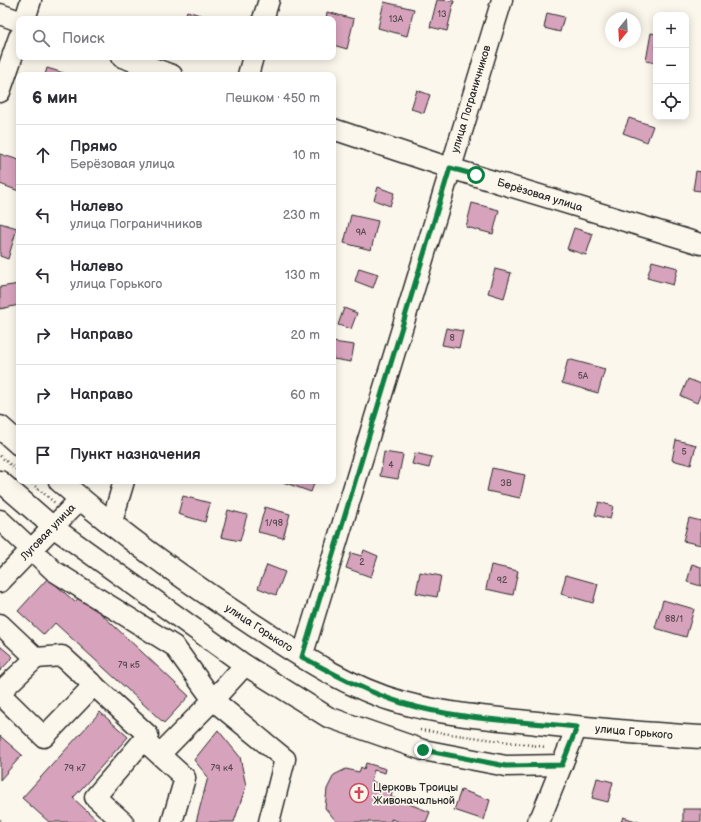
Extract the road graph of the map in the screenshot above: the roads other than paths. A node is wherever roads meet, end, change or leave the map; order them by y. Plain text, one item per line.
1 (31, 0) edge
2 (269, 0) edge
3 (502, 0) edge
4 (0, 14) edge
5 (26, 16) edge
6 (264, 16) edge
7 (16, 19) edge
8 (16, 46) edge
9 (130, 60) edge
10 (252, 60) edge
11 (164, 72) edge
12 (249, 72) edge
13 (0, 92) edge
14 (336, 130) edge
15 (450, 168) junction
16 (701, 244) edge
17 (0, 427) edge
18 (16, 441) edge
19 (0, 481) edge
20 (63, 484) edge
21 (123, 484) edge
22 (80, 499) junction
23 (0, 520) edge
24 (111, 525) junction
25 (53, 527) junction
26 (31, 550) junction
27 (0, 582) edge
28 (0, 624) edge
29 (302, 657) junction
30 (36, 658) junction
31 (245, 665) junction
32 (94, 685) junction
33 (0, 693) edge
34 (213, 700) junction
35 (577, 727) junction
36 (701, 737) edge
37 (143, 741) junction
38 (160, 754) junction
39 (562, 765) junction
40 (544, 820) edge
41 (123, 822) edge
42 (172, 822) edge
43 (269, 822) edge

1 - 5 street
2 - 6 street
3 - 15 street, улица Пограничников
4 - 7 street
8 - 13 street
9 - 11 street
10 - 12 street
14 - 15 street, Берёзовая улица
15 - 16 street, Берёзовая улица
15 - 29 street, улица Пограничников
17 - 18 main road
19 - 25 street
20 - 22 main road, улица Горького
21 - 24 street
22 - 24 main road, улица Горького
22 - 25 street, Луговая улица
23 - 26 street
24 - 29 main road, улица Горького
25 - 26 street, Луговая улица
25 - 31 street
26 - 27 street, Луговая улица
26 - 34 street
28 - 30 street
29 - 35 main road, улица Горького
30 - 32 street
30 - 33 street
31 - 34 street
31 - 39 street
32 - 33 street
32 - 37 street
34 - 38 street
34 - 43 street
35 - 36 main road, улица Горького
35 - 39 street
37 - 38 street
37 - 41 street
38 - 42 street
39 - 40 street

